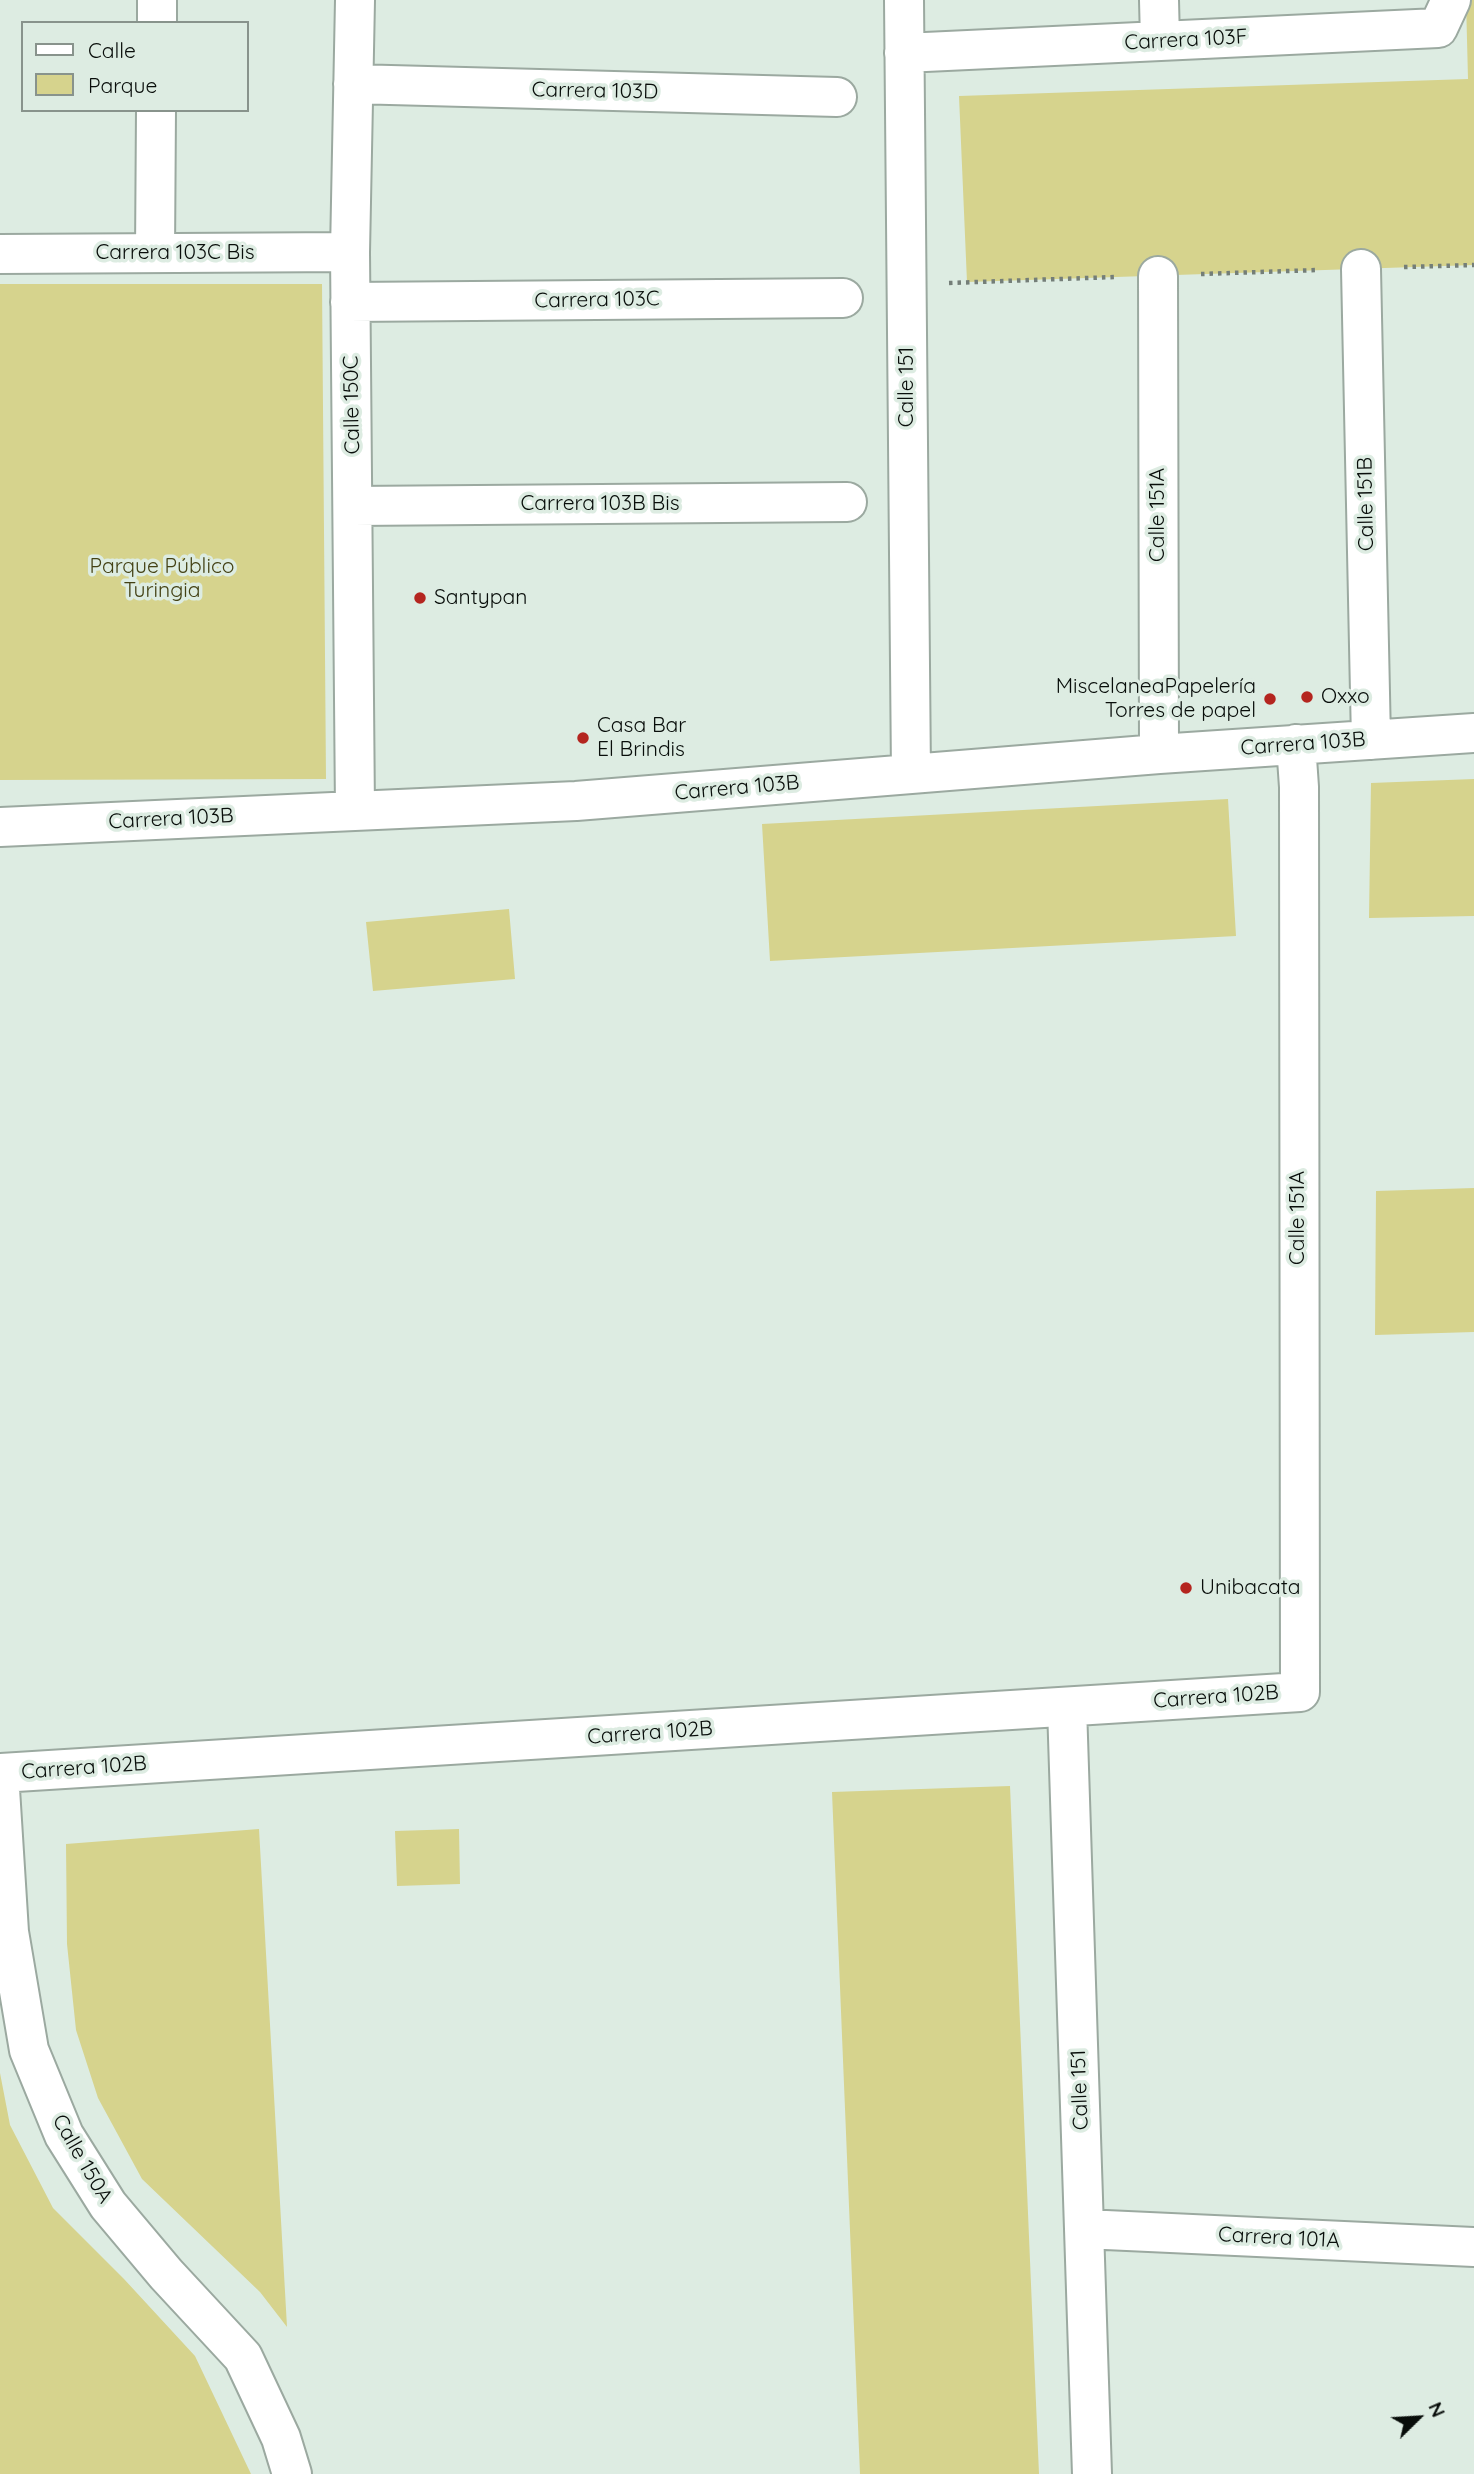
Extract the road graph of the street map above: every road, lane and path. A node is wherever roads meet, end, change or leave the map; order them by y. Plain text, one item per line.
1 (157, 0) edge
2 (355, 0) edge
3 (904, 0) edge
4 (1159, 0) edge
5 (1451, 0) edge
6 (1357, 16) edge
7 (157, 21) edge
8 (1160, 41) junction
9 (904, 53) junction
10 (353, 84) junction
11 (837, 97) dead end
12 (156, 112) edge
13 (350, 251) junction
14 (155, 253) junction
15 (0, 254) edge
16 (1361, 269) dead end
17 (1158, 276) dead end
18 (843, 298) dead end
19 (350, 302) junction
20 (847, 502) dead end
21 (354, 506) junction
22 (1474, 733) edge
23 (1371, 740) junction
24 (1296, 744) junction
25 (1159, 754) junction
26 (911, 774) junction
27 (355, 811) junction
28 (0, 827) edge
29 (1300, 1692) joint
30 (1067, 1707) junction
31 (0, 1773) edge
32 (0, 1789) edge
33 (1084, 2229) junction
34 (1474, 2246) edge
35 (292, 2474) edge
36 (1092, 2474) edge

1 - 7 street
2 - 10 street, Calle 150C
3 - 9 street, Calle 151
4 - 8 street
5 - 6 street, Carrera 103F
6 - 8 street, Carrera 103F
8 - 9 street, Carrera 103F
9 - 26 street, Calle 151
10 - 11 street, Carrera 103D
10 - 13 street, Calle 150C
12 - 14 street
13 - 14 street, Carrera 103C Bis
13 - 19 street, Calle 150C
14 - 15 street, Carrera 103C Bis
16 - 23 street, Calle 151B
17 - 25 street, Calle 151A
18 - 19 street, Carrera 103C
19 - 21 street, Calle 150C
20 - 21 street, Carrera 103B Bis
21 - 27 street, Calle 150C
22 - 23 street, Carrera 103B
23 - 24 street, Carrera 103B
24 - 25 street, Carrera 103B
24 - 29 street, Calle 151A
25 - 26 street, Carrera 103B
26 - 27 street, Carrera 103B
27 - 28 street, Carrera 103B
29 - 30 street, Carrera 102B
30 - 31 street, Carrera 102B
30 - 33 street, Calle 151
32 - 35 street, Calle 150A
33 - 34 street, Carrera 101A
33 - 36 street, Calle 151

